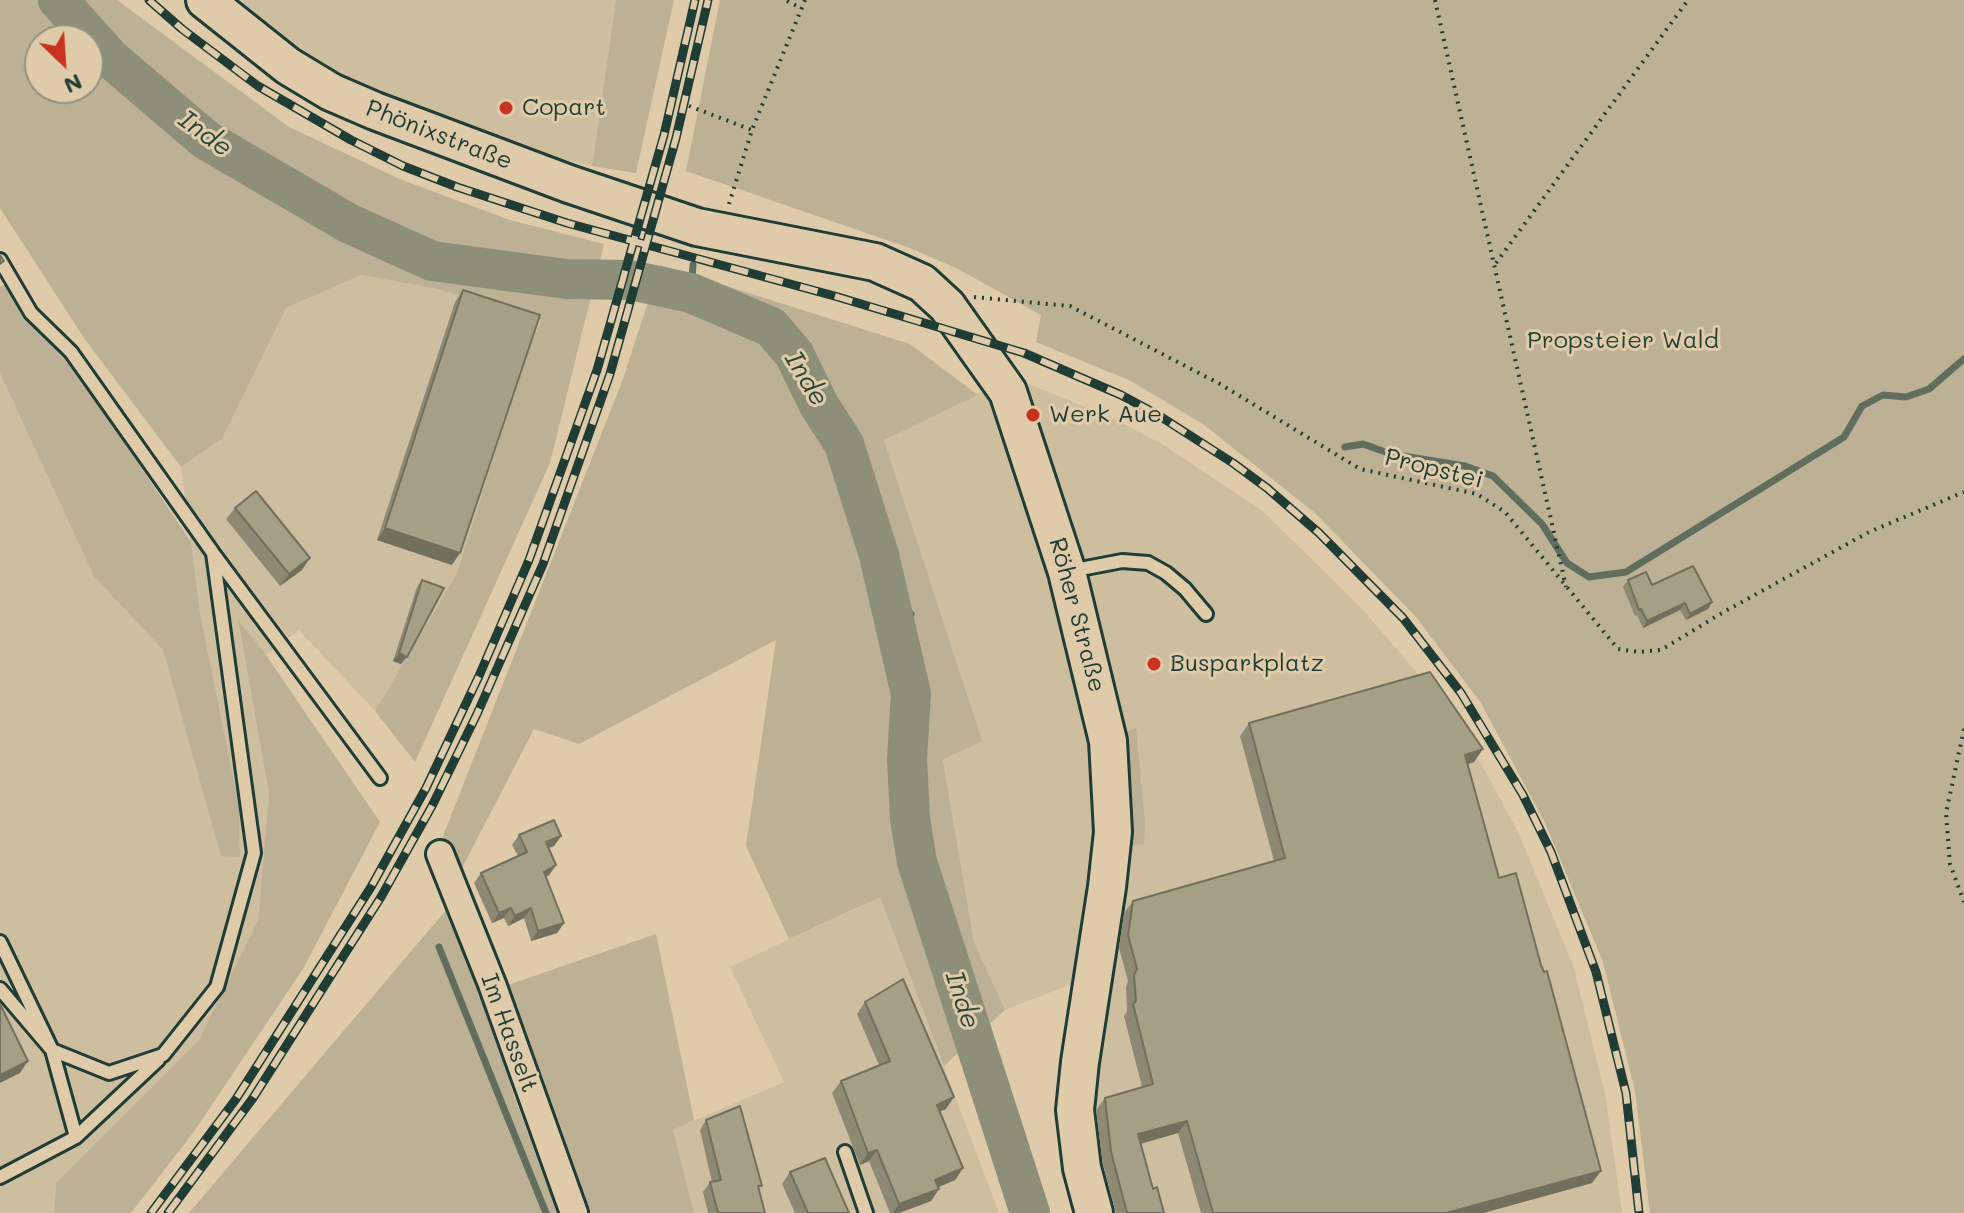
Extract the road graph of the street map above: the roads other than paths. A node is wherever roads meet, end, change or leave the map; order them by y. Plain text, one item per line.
1 (205, 0) edge
2 (709, 230) joint
3 (0, 260) edge
4 (213, 553) junction
5 (1067, 572) junction
6 (1206, 614) dead end
7 (380, 778) dead end
8 (440, 854) dead end
9 (0, 942) edge
10 (0, 989) edge
11 (52, 1050) junction
12 (163, 1055) junction
13 (76, 1137) junction
14 (845, 1152) dead end
15 (0, 1177) edge
16 (574, 1213) edge
17 (866, 1213) edge
18 (1094, 1213) edge

1 - 2 main road, Phönixstraße
2 - 5 main road, Röher Straße
3 - 4 lane
4 - 7 lane
4 - 12 lane
5 - 6 lane
5 - 18 main road, Röher Straße
8 - 16 street, Im Hasselt
9 - 11 lane
10 - 11 lane
11 - 12 lane
11 - 13 lane
12 - 13 lane
13 - 15 lane
14 - 17 lane

